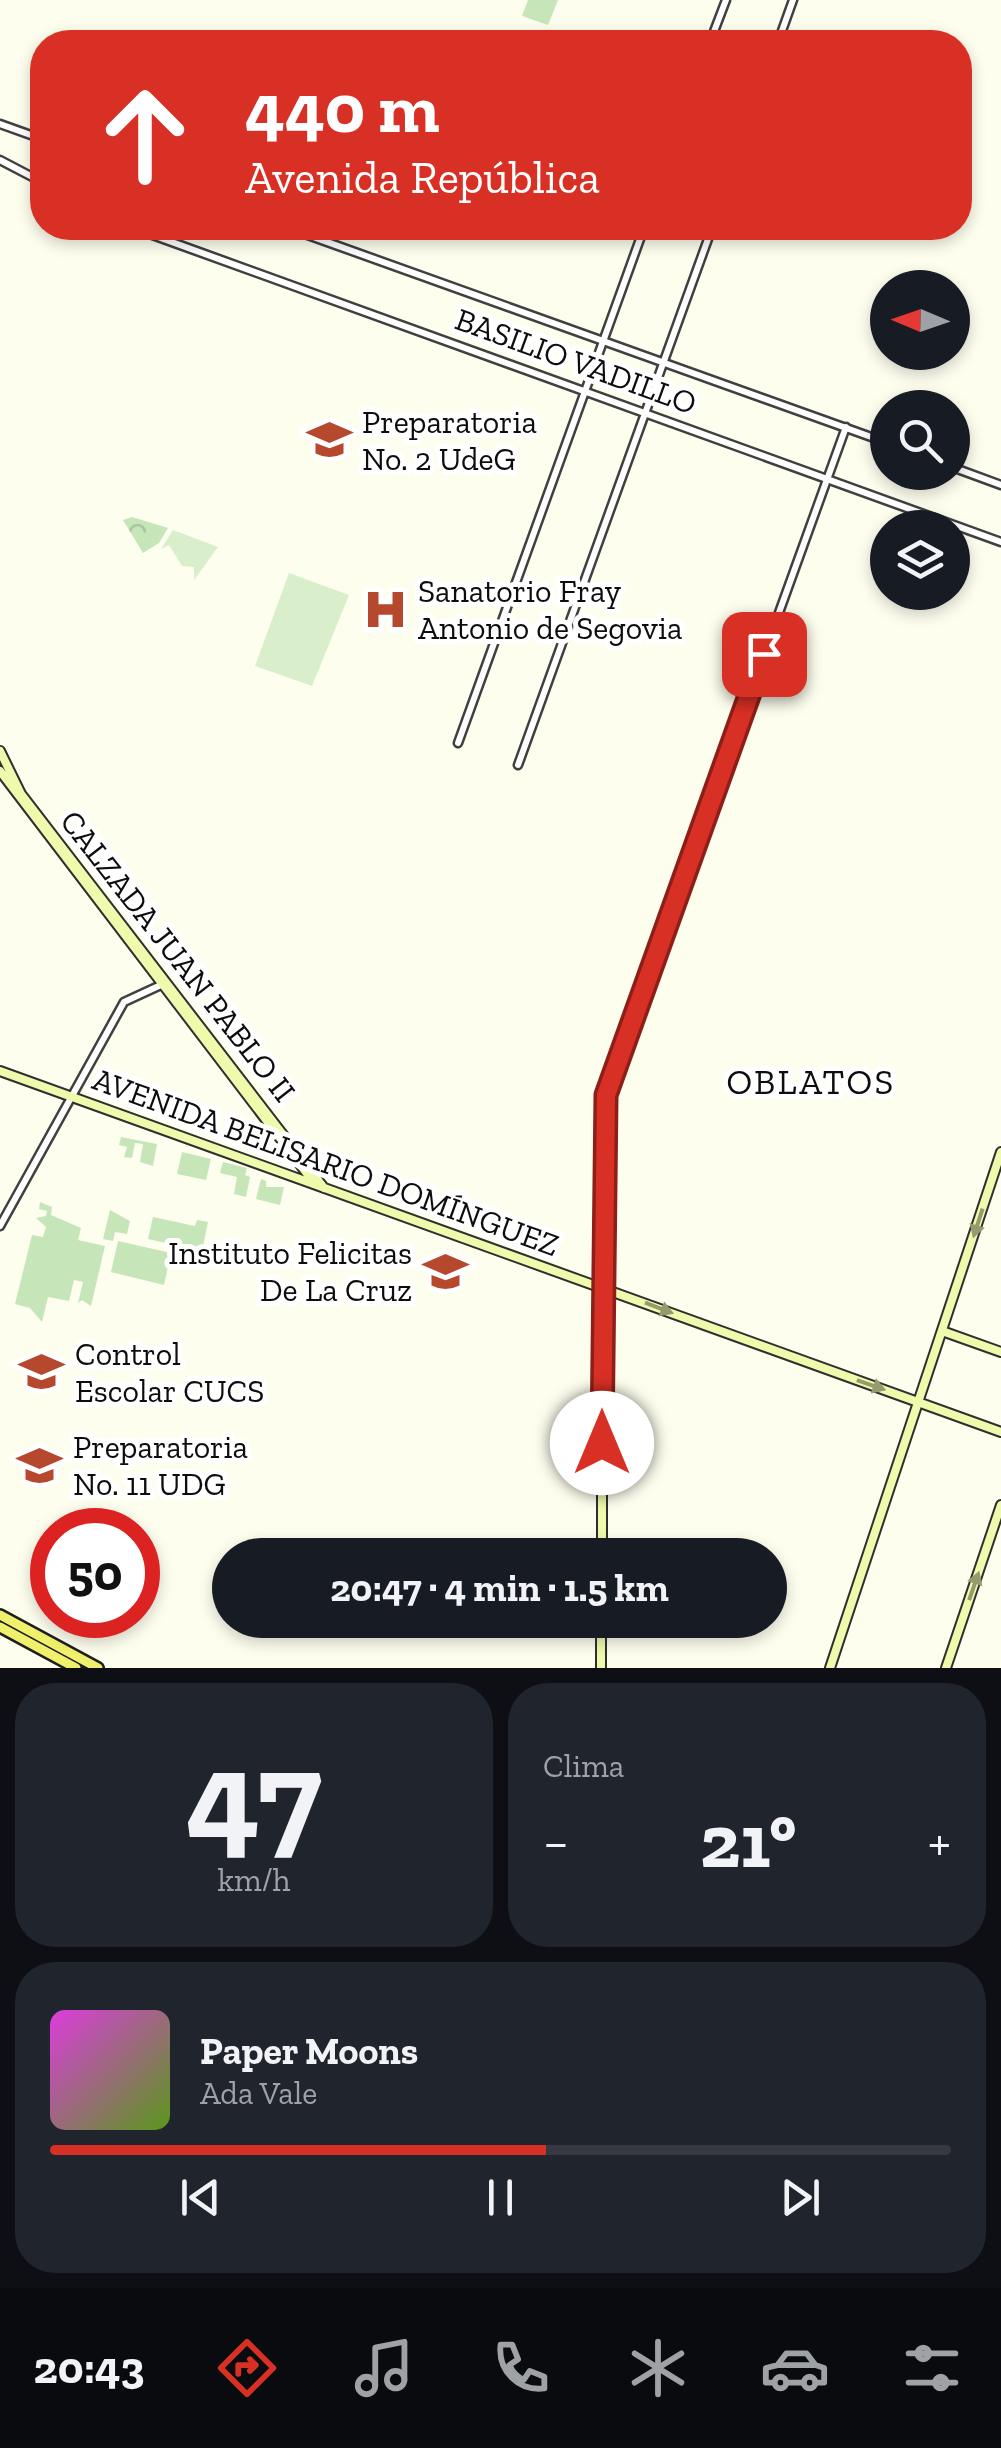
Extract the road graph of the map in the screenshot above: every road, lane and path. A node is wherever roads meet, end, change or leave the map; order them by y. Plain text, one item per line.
1 (726, 0) edge
2 (793, 0) edge
3 (715, 30) edge
4 (782, 30) edge
5 (0, 124) edge
6 (30, 135) edge
7 (0, 160) edge
8 (30, 176) edge
9 (167, 240) edge
10 (321, 240) edge
11 (640, 240) edge
12 (708, 240) edge
13 (603, 341) junction
14 (664, 363) junction
15 (585, 391) junction
16 (645, 413) junction
17 (846, 427) junction
18 (870, 436) edge
19 (970, 474) edge
20 (827, 479) junction
21 (1001, 485) edge
22 (1001, 542) edge
23 (458, 742) dead end
24 (0, 751) edge
25 (518, 765) dead end
26 (0, 772) edge
27 (50, 836) junction
28 (164, 984) junction
29 (0, 1071) edge
30 (72, 1097) junction
31 (1001, 1152) edge
32 (320, 1186) junction
33 (0, 1226) edge
34 (602, 1287) junction
35 (942, 1330) junction
36 (1001, 1352) edge
37 (918, 1402) junction
38 (1001, 1432) edge
39 (1001, 1505) edge
40 (602, 1538) edge
41 (0, 1615) edge
42 (0, 1626) edge
43 (601, 1638) edge
44 (76, 1668) edge
45 (98, 1668) edge
46 (600, 1668) edge
47 (830, 1668) edge
48 (946, 1668) edge

1 - 3 street
2 - 4 street
5 - 6 street
7 - 8 street
9 - 15 street, BASILIO VADILLO
10 - 13 street
11 - 13 street
12 - 14 street
13 - 14 street
13 - 15 street
14 - 16 street
14 - 17 street
15 - 16 street, BASILIO VADILLO
15 - 23 street
16 - 20 street, BASILIO VADILLO
16 - 25 street
17 - 18 street
17 - 20 street
19 - 21 street
20 - 22 street, BASILIO VADILLO
20 - 34 street
24 - 27 main road, CALZADA JUAN PABLO II
26 - 27 main road, CALZADA JUAN PABLO II
27 - 28 main road, CALZADA JUAN PABLO II
28 - 30 street
28 - 32 main road, CALZADA JUAN PABLO II
29 - 30 main road, AVENIDA BELISARIO DOMÍNGUEZ
30 - 32 main road, AVENIDA BELISARIO DOMÍNGUEZ
30 - 33 street
31 -> 35 main road
32 - 34 main road, AVENIDA BELISARIO DOMÍNGUEZ
34 -> 37 main road, AVENIDA BELISARIO DOMÍNGUEZ
34 - 40 main road
35 - 36 main road
35 - 37 main road
37 - 38 main road, AVENIDA BELISARIO DOMÍNGUEZ
37 - 47 main road
48 -> 39 main road
41 - 45 main road
42 - 44 main road
43 - 46 main road

